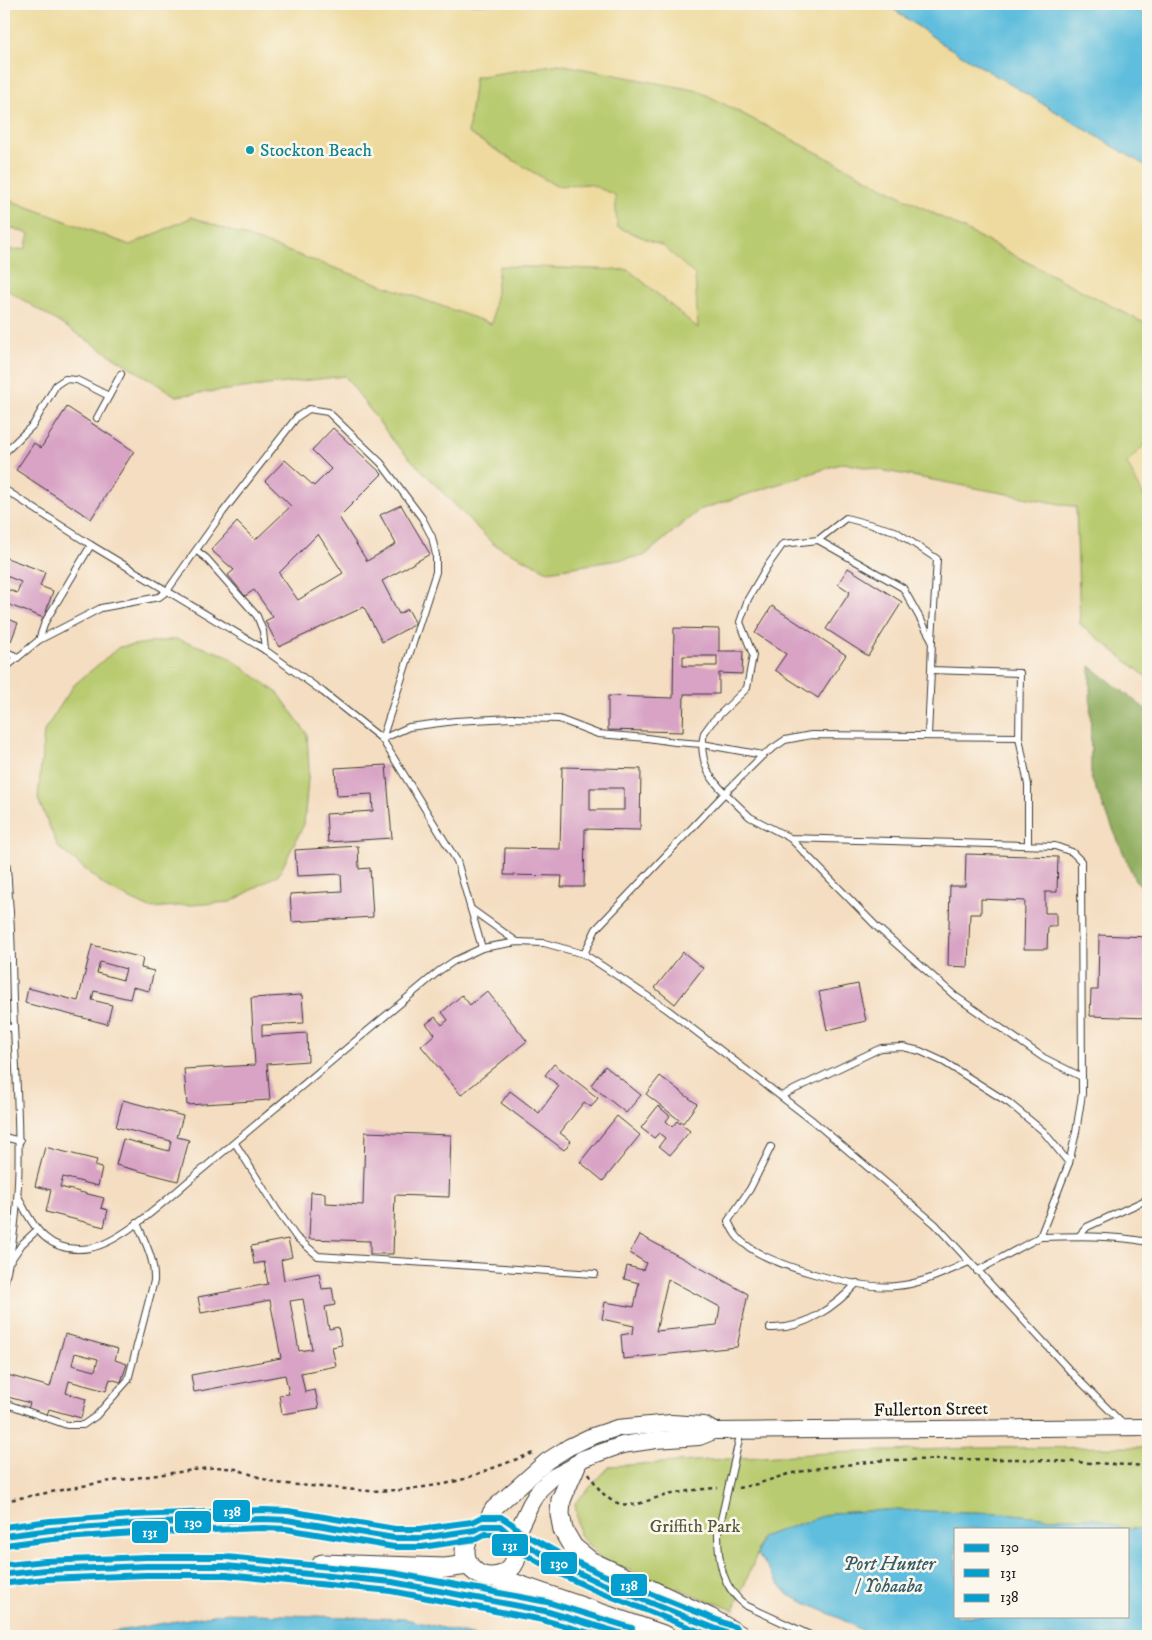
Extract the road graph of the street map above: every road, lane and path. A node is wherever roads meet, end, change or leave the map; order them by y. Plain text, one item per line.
1 (122, 374) dead end
2 (109, 396) junction
3 (97, 418) dead end
4 (4, 453) edge
5 (4, 489) edge
6 (818, 540) junction
7 (91, 545) junction
8 (197, 551) junction
9 (167, 591) junction
10 (39, 640) junction
11 (932, 640) junction
12 (265, 650) junction
13 (4, 651) edge
14 (18, 657) junction
15 (4, 669) edge
16 (931, 670) junction
17 (928, 735) junction
18 (1019, 737) junction
19 (382, 739) junction
20 (702, 744) junction
21 (763, 755) junction
22 (725, 793) junction
23 (790, 838) junction
24 (1028, 845) junction
25 (4, 850) edge
26 (471, 909) junction
27 (7, 917) edge
28 (517, 942) junction
29 (482, 948) junction
30 (584, 954) junction
31 (4, 1026) edge
32 (14, 1029) junction
33 (1082, 1077) junction
34 (781, 1096) junction
35 (4, 1137) edge
36 (20, 1141) junction
37 (235, 1143) junction
38 (771, 1147) dead end
39 (1069, 1163) junction
40 (18, 1196) junction
41 (1148, 1199) edge
42 (137, 1223) junction
43 (37, 1230) junction
44 (1079, 1236) junction
45 (1040, 1238) junction
46 (1148, 1242) edge
47 (969, 1262) junction
48 (9, 1264) junction
49 (977, 1271) junction
50 (595, 1274) dead end
51 (857, 1283) junction
52 (4, 1284) edge
53 (770, 1328) dead end
54 (4, 1403) edge
55 (1126, 1427) junction
56 (1148, 1427) edge
57 (742, 1430) junction
58 (714, 1431) junction
59 (534, 1452) dead end
60 (1148, 1466) edge
61 (583, 1469) junction
62 (728, 1488) junction
63 (4, 1501) edge
64 (479, 1528) junction
65 (4, 1536) edge
66 (513, 1538) junction
67 (468, 1564) junction
68 (226, 1566) junction
69 (4, 1575) edge
70 (495, 1577) junction
71 (630, 1636) edge
72 (666, 1636) edge
73 (734, 1636) edge
74 (741, 1636) edge
75 (812, 1636) edge

1 - 2 lane
2 - 3 lane
2 - 4 lane
5 - 7 lane
6 - 11 lane
6 - 11 lane
6 - 20 lane
7 - 9 lane
7 - 10 lane
8 - 9 lane
8 - 12 lane
8 - 19 lane
9 - 10 lane
9 - 12 lane
10 - 14 lane
11 - 16 lane
12 - 19 lane
13 - 14 lane
14 - 15 lane
16 - 17 lane
16 - 18 lane
17 - 18 lane
17 - 21 lane
18 - 24 lane
19 - 20 lane
19 - 26 lane
20 - 21 lane
20 - 22 lane
21 - 22 lane
22 - 23 lane
22 - 30 lane
23 - 24 lane
23 - 33 lane
24 - 33 lane
25 - 27 lane
26 - 28 lane
26 - 29 lane
27 - 32 lane
28 - 29 lane
28 - 30 lane
29 - 37 lane
30 - 34 lane
31 - 32 lane
32 - 36 lane
33 - 39 lane
34 - 39 lane
34 - 47 lane
35 - 36 lane
36 - 40 lane
37 - 42 lane
37 - 50 lane
38 - 51 lane
39 - 45 lane
40 - 43 lane
40 - 48 lane
41 - 44 lane
42 - 43 lane
42 - 54 lane
43 - 48 lane
44 - 45 lane
44 - 46 lane
45 - 49 lane
47 - 49 lane
47 - 51 lane
48 - 52 lane
49 - 55 lane
51 - 53 lane
55 - 56 main road, Fullerton Street
55 - 57 main road, Fullerton Street
57 - 58 main road, Fullerton Street
57 - 62 lane
58 - 61 main road, Fullerton Street
58 - 64 main road, Fullerton Street
59 - 63 path
60 - 62 path
61 - 62 path
61 - 66 main road, Fullerton Street
61 - 74 main road
62 - 75 lane
64 - 65 main road
64 - 66 main road
64 - 67 main road
66 - 70 main road
66 - 73 main road
67 - 68 main road
67 - 70 main road
68 - 69 main road
68 - 71 main road
70 - 72 main road

